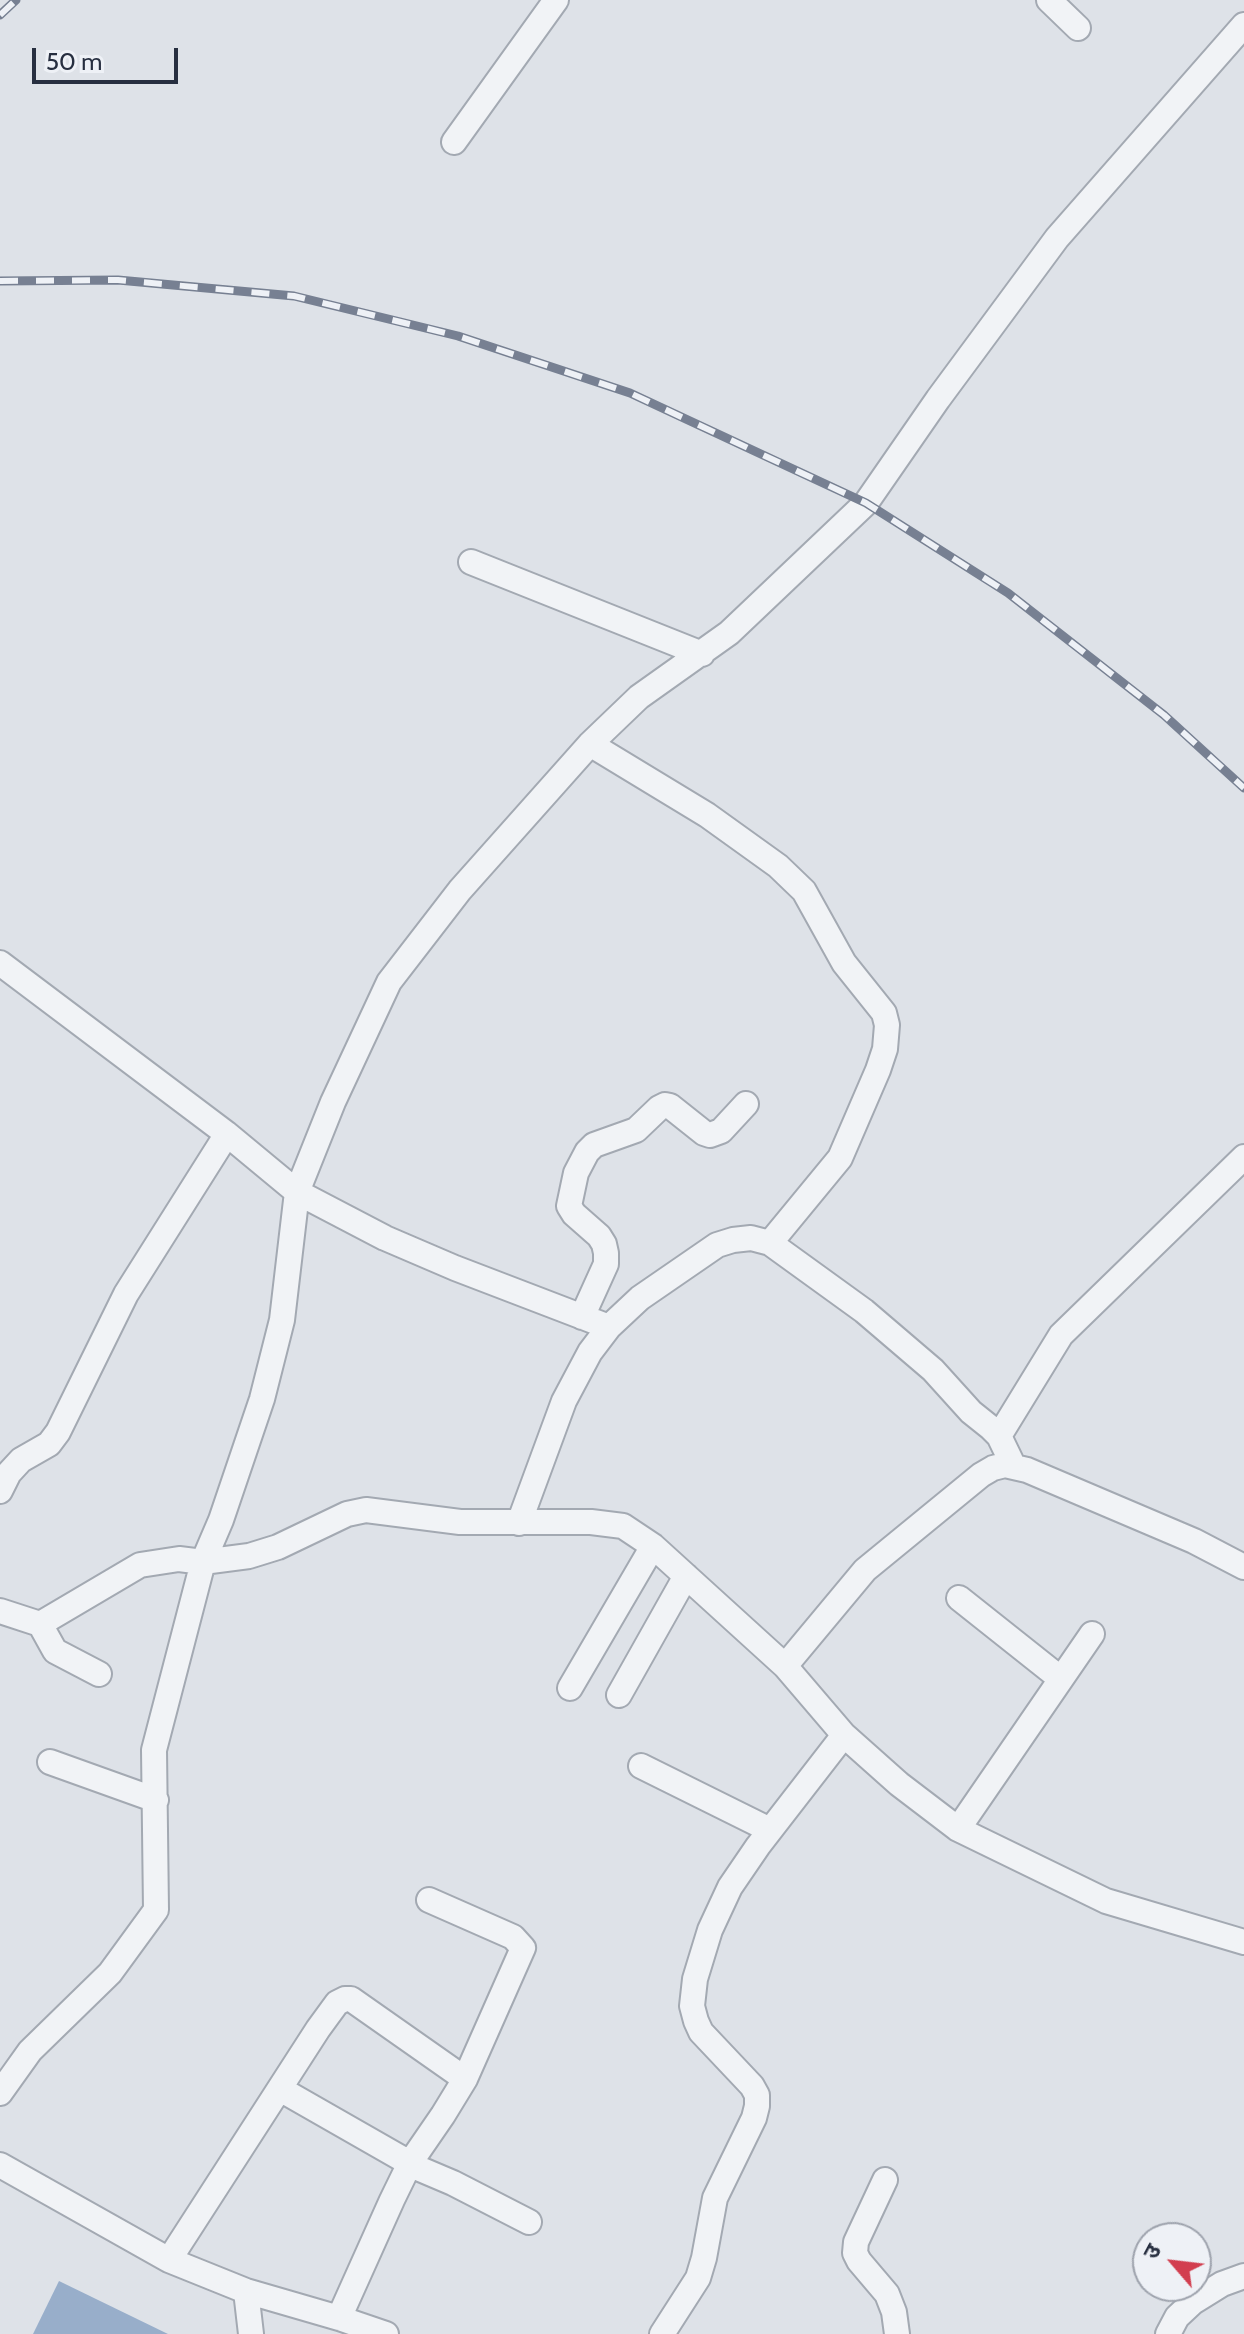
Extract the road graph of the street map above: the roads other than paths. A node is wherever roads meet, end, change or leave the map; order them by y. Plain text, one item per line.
1 (556, 0) edge
2 (1049, 0) edge
3 (1078, 28) dead end
4 (1243, 28) edge
5 (454, 142) dead end
6 (471, 562) dead end
7 (702, 654) junction
8 (590, 744) junction
9 (0, 963) edge
10 (746, 1104) dead end
11 (227, 1134) junction
12 (1244, 1157) edge
13 (297, 1192) junction
14 (770, 1243) junction
15 (582, 1317) junction
16 (609, 1327) junction
17 (999, 1436) junction
18 (1013, 1465) junction
19 (0, 1491) edge
20 (519, 1523) junction
21 (653, 1546) junction
22 (203, 1562) junction
23 (1244, 1567) edge
24 (686, 1576) junction
25 (959, 1598) dead end
26 (0, 1611) edge
27 (40, 1624) junction
28 (1092, 1634) dead end
29 (785, 1666) junction
30 (99, 1674) dead end
31 (1061, 1679) junction
32 (570, 1688) dead end
33 (619, 1695) dead end
34 (844, 1735) junction
35 (50, 1762) dead end
36 (641, 1766) dead end
37 (156, 1800) junction
38 (958, 1829) junction
39 (770, 1830) junction
40 (429, 1900) dead end
41 (1244, 1942) edge
42 (465, 2079) junction
43 (280, 2089) junction
44 (0, 2093) edge
45 (410, 2163) junction
46 (0, 2165) edge
47 (885, 2180) dead end
48 (529, 2222) dead end
49 (169, 2260) junction
50 (1244, 2276) edge
51 (246, 2291) junction
52 (339, 2318) junction
53 (251, 2334) edge
54 (386, 2334) edge
55 (662, 2334) edge
56 (897, 2334) edge
57 (1168, 2334) edge

1 - 5 street
2 - 3 street
4 - 7 street
6 - 7 street
7 - 8 street
8 - 13 street
8 - 14 street
9 - 11 street
10 - 15 street
11 - 13 street
11 - 19 street
12 - 17 street
13 - 15 street
13 - 22 street
14 - 16 street
14 - 17 street
15 - 16 street
16 - 20 street
17 - 18 street
18 - 23 street
18 - 29 street
20 - 21 street
20 - 22 street
21 - 24 street
21 - 32 street
22 - 27 street
22 - 37 street
24 - 29 street
24 - 33 street
25 - 31 street
26 - 27 street
27 - 30 street
28 - 31 street
29 - 34 street
31 - 38 street
34 - 38 street
34 - 39 street
35 - 37 street
36 - 39 street
37 - 44 street
38 - 41 street
39 - 55 street
40 - 42 street
42 - 43 street
42 - 45 street
43 - 45 street
43 - 49 street
45 - 48 street
45 - 52 street
46 - 49 street
47 - 56 street
49 - 51 street
50 - 57 street
51 - 52 street
51 - 53 street
52 - 54 street

